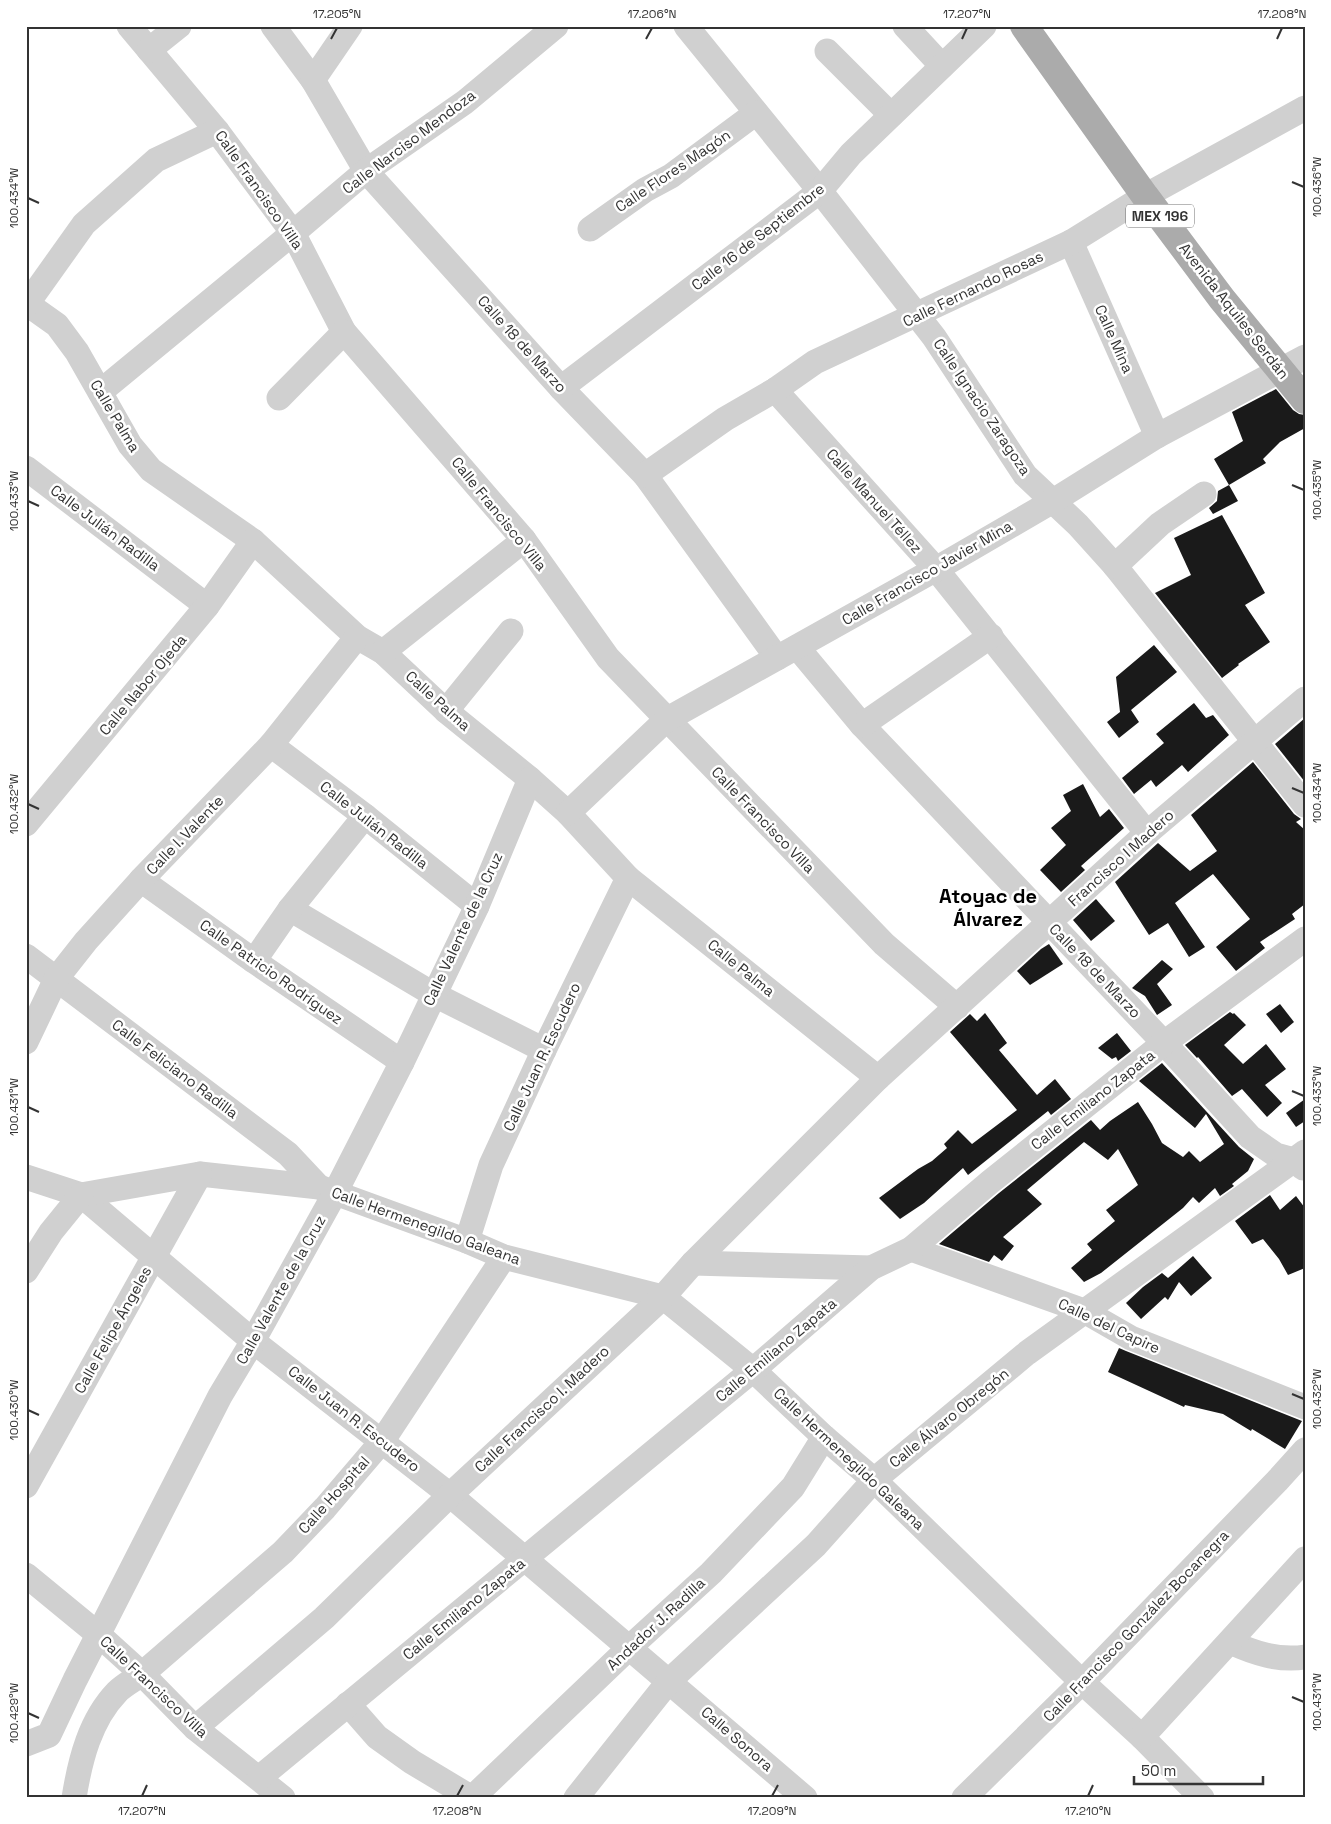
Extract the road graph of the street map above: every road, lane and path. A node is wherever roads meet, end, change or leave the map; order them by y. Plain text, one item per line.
1 (129, 26) edge
2 (179, 26) edge
3 (273, 26) edge
4 (350, 26) edge
5 (556, 26) edge
6 (686, 26) edge
7 (905, 26) edge
8 (984, 26) edge
9 (1024, 26) edge
10 (149, 50) junction
11 (827, 51) dead end
12 (942, 66) junction
13 (313, 80) junction
14 (1305, 108) edge
15 (756, 113) junction
16 (891, 115) junction
17 (217, 131) junction
18 (366, 171) junction
19 (820, 191) junction
20 (1145, 196) junction
21 (590, 229) dead end
22 (293, 233) junction
23 (1071, 242) junction
24 (27, 304) edge
25 (916, 316) junction
26 (344, 332) junction
27 (1305, 357) edge
28 (1280, 369) junction
29 (561, 388) junction
30 (775, 390) junction
31 (100, 392) junction
32 (279, 398) dead end
33 (1305, 400) edge
34 (1157, 436) junction
35 (26, 468) edge
36 (645, 475) junction
37 (1204, 494) dead end
38 (1053, 501) junction
39 (524, 540) junction
40 (253, 541) junction
41 (1115, 566) junction
42 (936, 569) junction
43 (207, 606) junction
44 (511, 631) dead end
45 (990, 636) junction
46 (357, 637) junction
47 (383, 652) junction
48 (787, 652) junction
49 (1305, 699) edge
50 (446, 711) junction
51 (666, 720) junction
52 (862, 725) junction
53 (1254, 741) junction
54 (271, 745) junction
55 (530, 779) junction
56 (1305, 805) edge
57 (568, 813) junction
58 (365, 816) junction
59 (26, 824) edge
60 (1148, 833) junction
61 (628, 878) junction
62 (141, 880) junction
63 (477, 906) junction
64 (290, 909) junction
65 (1049, 923) junction
66 (1305, 939) edge
67 (26, 956) edge
68 (254, 961) junction
69 (56, 980) junction
70 (433, 994) junction
71 (957, 1007) junction
72 (26, 1042) edge
73 (1164, 1043) junction
74 (544, 1050) junction
75 (402, 1062) junction
76 (878, 1078) junction
77 (1301, 1161) edge
78 (200, 1174) junction
79 (26, 1177) edge
80 (327, 1190) junction
81 (81, 1195) junction
82 (467, 1241) junction
83 (911, 1249) junction
84 (154, 1256) junction
85 (504, 1257) junction
86 (693, 1263) junction
87 (871, 1268) junction
88 (26, 1272) edge
89 (663, 1297) junction
90 (1084, 1311) junction
91 (254, 1341) junction
92 (753, 1370) junction
93 (1305, 1407) edge
94 (824, 1437) junction
95 (383, 1440) junction
96 (1305, 1450) edge
97 (874, 1480) junction
98 (26, 1486) edge
99 (450, 1495) junction
100 (1305, 1559) edge
101 (525, 1560) junction
102 (26, 1576) edge
103 (99, 1635) junction
104 (1230, 1642) junction
105 (630, 1648) junction
106 (1305, 1656) edge
107 (142, 1674) junction
108 (669, 1681) junction
109 (1082, 1682) junction
110 (348, 1704) junction
111 (58, 1715) junction
112 (195, 1728) junction
113 (88, 1736) junction
114 (1142, 1737) junction
115 (26, 1744) edge
116 (259, 1778) junction
117 (74, 1798) edge
118 (284, 1798) edge
119 (472, 1798) edge
120 (576, 1798) edge
121 (805, 1798) edge
122 (964, 1798) edge
123 (1202, 1798) edge

1 - 10 street, Calle Francisco Villa
2 - 10 street
3 - 13 street, Calle 18 de Marzo
4 - 13 street
5 - 18 street, Calle Narciso Mendoza
6 - 15 street, Calle Ignacio Zaragoza
7 - 12 street
8 - 12 street, Calle 16 de Septiembre
9 - 20 main road, Avenida Aquiles Serdán / MEX 196
10 - 17 street, Calle Francisco Villa
11 - 16 street
12 - 16 street, Calle 16 de Septiembre
13 - 18 street, Calle 18 de Marzo
14 - 20 street, Calle Fernando Rosas
15 - 19 street, Calle Ignacio Zaragoza
15 - 21 street, Calle Flores Magón
16 - 19 street, Calle 16 de Septiembre
17 - 22 street, Calle Francisco Villa
17 - 24 street
18 - 22 street, Calle Narciso Mendoza
18 - 29 street, Calle 18 de Marzo
19 - 25 street, Calle Ignacio Zaragoza
19 - 29 street, Calle 16 de Septiembre
20 - 23 street, Calle Fernando Rosas
20 - 28 main road, Avenida Aquiles Serdán / MEX 196
22 - 26 street, Calle Francisco Villa
22 - 31 street, Calle Narciso Mendoza
23 - 25 street, Calle Fernando Rosas
23 - 34 street, Calle Mina
24 - 31 street, Calle Palma
25 - 30 street, Calle Fernando Rosas
25 - 38 street, Calle Ignacio Zaragoza
26 - 32 street
26 - 39 street, Calle Francisco Villa
27 - 28 street, Calle Francisco Javier Mina
28 - 33 main road, Avenida Aquiles Serdán / MEX 196
28 - 34 street, Calle Francisco Javier Mina
29 - 36 street, Calle 18 de Marzo
30 - 36 street, Calle Fernando Rosas
30 - 42 street, Calle Manuel Téllez
31 - 40 street, Calle Palma
34 - 38 street, Calle Francisco Javier Mina
35 - 43 street, Calle Julián Radilla
36 - 48 street, Calle 18 de Marzo
37 - 41 street
38 - 41 street, Calle Ignacio Zaragoza
38 - 42 street, Calle Francisco Javier Mina
39 - 47 street
39 - 51 street, Calle Francisco Villa
40 - 43 street, Calle Nabor Ojeda
40 - 46 street, Calle Palma
41 - 53 street, Calle Ignacio Zaragoza
42 - 45 street, Calle Manuel Téllez
42 - 48 street, Calle Francisco Javier Mina
43 - 59 street, Calle Nabor Ojeda
44 - 50 street
45 - 52 street
45 - 60 street, Calle Manuel Téllez
46 - 47 street, Calle Palma
46 - 54 street, Calle I. Valente
47 - 50 street, Calle Palma
48 - 51 street, Calle Francisco Javier Mina
48 - 52 street, Calle 18 de Marzo
49 - 53 street
50 - 55 street, Calle Palma
51 - 57 street, Calle Francisco Javier Mina
51 - 71 street, Calle Francisco Villa
52 - 65 street, Calle 18 de Marzo
53 - 56 street, Calle Ignacio Zaragoza
53 - 60 street, Francisco I Madero
54 - 58 street, Calle Julián Radilla
54 - 62 street, Calle I. Valente
55 - 57 street, Calle Palma
55 - 63 street, Calle Valente de la Cruz
57 - 61 street, Calle Palma
58 - 63 street, Calle Julián Radilla
58 - 64 street
60 - 65 street, Francisco I Madero
61 - 74 street, Calle Juan R. Escudero
61 - 76 street, Calle Palma
62 - 68 street, Calle Patricio Rodríguez
62 - 69 street, Calle I. Valente
63 - 70 street, Calle Valente de la Cruz
64 - 68 street
64 - 70 street
65 - 71 street, Francisco I Madero
65 - 73 street, Calle 18 de Marzo
66 - 73 street, Calle Emiliano Zapata
67 - 69 street, Calle Feliciano Radilla
68 - 75 street, Calle Patricio Rodríguez
69 - 72 street, Calle I. Valente
69 - 80 street, Calle Feliciano Radilla
70 - 74 street
70 - 75 street, Calle Valente de la Cruz
71 - 76 street, Francisco I Madero
73 - 77 street, Calle 18 de Marzo
73 - 83 street, Calle Emiliano Zapata
74 - 82 street, Calle Juan R. Escudero
75 - 80 street, Calle Valente de la Cruz
76 - 86 street, Calle Francisco I. Madero
77 - 90 street, Calle Álvaro Obregón
78 - 80 street, Calle Hermenegildo Galeana
78 - 81 street, Calle Hermenegildo Galeana
78 - 84 street, Calle Felipe Ángeles
79 - 81 street, Calle Juan R. Escudero
80 - 82 street, Calle Hermenegildo Galeana
80 - 91 street, Calle Valente de la Cruz
81 - 84 street, Calle Juan R. Escudero
81 - 88 street
82 - 85 street, Calle Hermenegildo Galeana
83 - 87 street, Calle Emiliano Zapata
83 - 90 street, Calle del Capire
84 - 91 street, Calle Juan R. Escudero
84 - 98 street, Calle Felipe Ángeles
85 - 89 street, Calle Hermenegildo Galeana
85 - 95 street, Calle Hospital
86 - 87 street
86 - 89 street, Calle Francisco I. Madero
87 - 92 street, Calle Emiliano Zapata
89 - 92 street, Calle Hermenegildo Galeana
89 - 99 street, Calle Francisco I. Madero
90 - 93 street, Calle del Capire
90 - 97 street, Calle Álvaro Obregón
91 - 95 street, Calle Juan R. Escudero
91 - 103 street, Calle Valente de la Cruz
92 - 94 street, Calle Hermenegildo Galeana
92 - 101 street, Calle Emiliano Zapata
94 - 97 street, Calle Hermenegildo Galeana
94 - 105 street, Andador J. Radilla
95 - 99 street, Calle Juan R. Escudero
95 - 107 street, Calle Hospital
96 - 109 street, Calle Francisco González Bocanegra
97 - 108 street, Calle Álvaro Obregón
97 - 109 street, Calle Hermenegildo Galeana
99 - 101 street, Calle Juan R. Escudero
99 - 112 street, Calle Francisco I. Madero
100 - 104 street
101 - 105 street, Calle Juan R. Escudero
101 - 110 street, Calle Emiliano Zapata
102 - 103 street, Calle Francisco Villa
103 - 107 street, Calle Francisco Villa
103 - 111 street, Calle Valente de la Cruz
104 - 106 street
104 - 114 street
105 - 108 street, Calle Juan R. Escudero
105 - 119 street, Andador J. Radilla
107 - 112 street, Calle Francisco Villa
107 - 113 street, Calle Hospital
108 - 120 street, Calle Álvaro Obregón
108 - 121 street, Calle Sonora
109 - 114 street, Calle Hermenegildo Galeana
109 - 122 street, Calle Francisco González Bocanegra
110 - 116 street, Calle Emiliano Zapata
110 - 119 street
111 - 113 street
111 - 115 street, Calle Valente de la Cruz
112 - 116 street, Calle Francisco Villa
113 - 117 street, Calle Hospital
114 - 123 street, Calle Hermenegildo Galeana
116 - 118 street, Calle Francisco Villa

